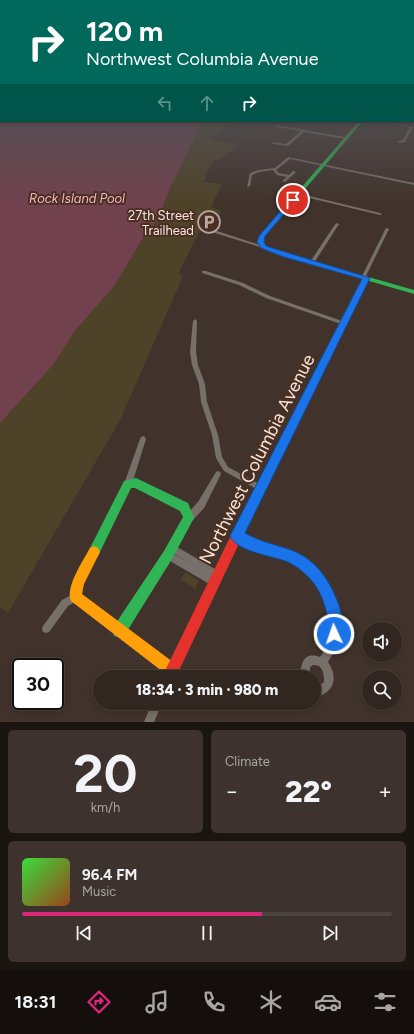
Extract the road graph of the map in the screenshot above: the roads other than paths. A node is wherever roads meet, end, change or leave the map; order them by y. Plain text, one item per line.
1 (297, 137) edge
2 (337, 137) edge
3 (406, 137) edge
4 (345, 138) joint
5 (399, 142) dead end
6 (273, 143) dead end
7 (322, 165) junction
8 (274, 170) junction
9 (294, 172) dead end
10 (289, 176) junction
11 (284, 181) dead end
12 (414, 184) edge
13 (248, 186) dead end
14 (298, 194) junction
15 (212, 212) dead end
16 (380, 214) dead end
17 (337, 224) dead end
18 (388, 229) dead end
19 (264, 247) junction
20 (312, 262) junction
21 (204, 272) dead end
22 (365, 278) junction
23 (414, 292) edge
24 (195, 321) dead end
25 (343, 323) junction
26 (144, 439) dead end
27 (218, 474) dead end
28 (128, 484) junction
29 (260, 488) junction
30 (189, 518) junction
31 (237, 536) junction
32 (170, 551) junction
33 (216, 578) junction
34 (75, 597) junction
35 (46, 629) dead end
36 (119, 631) junction
37 (322, 662) junction
38 (165, 670) edge
39 (172, 670) edge
40 (304, 670) edge
41 (321, 690) edge
42 (155, 710) edge
43 (149, 722) edge

1 - 6 street
2 - 4 street
3 - 5 street
4 - 7 street
7 - 8 street
7 - 12 street
7 - 14 street
8 - 10 street
8 - 13 street
9 - 10 street
10 - 11 street
14 - 16 street
14 - 19 street
15 - 19 street
17 - 20 street
18 - 22 street, Northwest Columbia Avenue
19 - 20 street
20 - 22 street
21 - 25 street
22 - 23 street
22 - 25 street, Northwest Columbia Avenue
24 - 29 street
25 - 29 street, Northwest Columbia Avenue
26 - 28 street
27 - 30 street
28 - 30 street
28 - 34 street
29 - 31 street, Northwest Columbia Avenue
30 - 32 street
31 - 33 street, Northwest Columbia Avenue
31 - 37 street
32 - 33 street
32 - 36 street
33 - 39 street, Northwest Columbia Avenue
34 - 35 street
34 - 36 street
36 - 38 street
37 - 40 street
37 - 41 street
42 - 43 street

